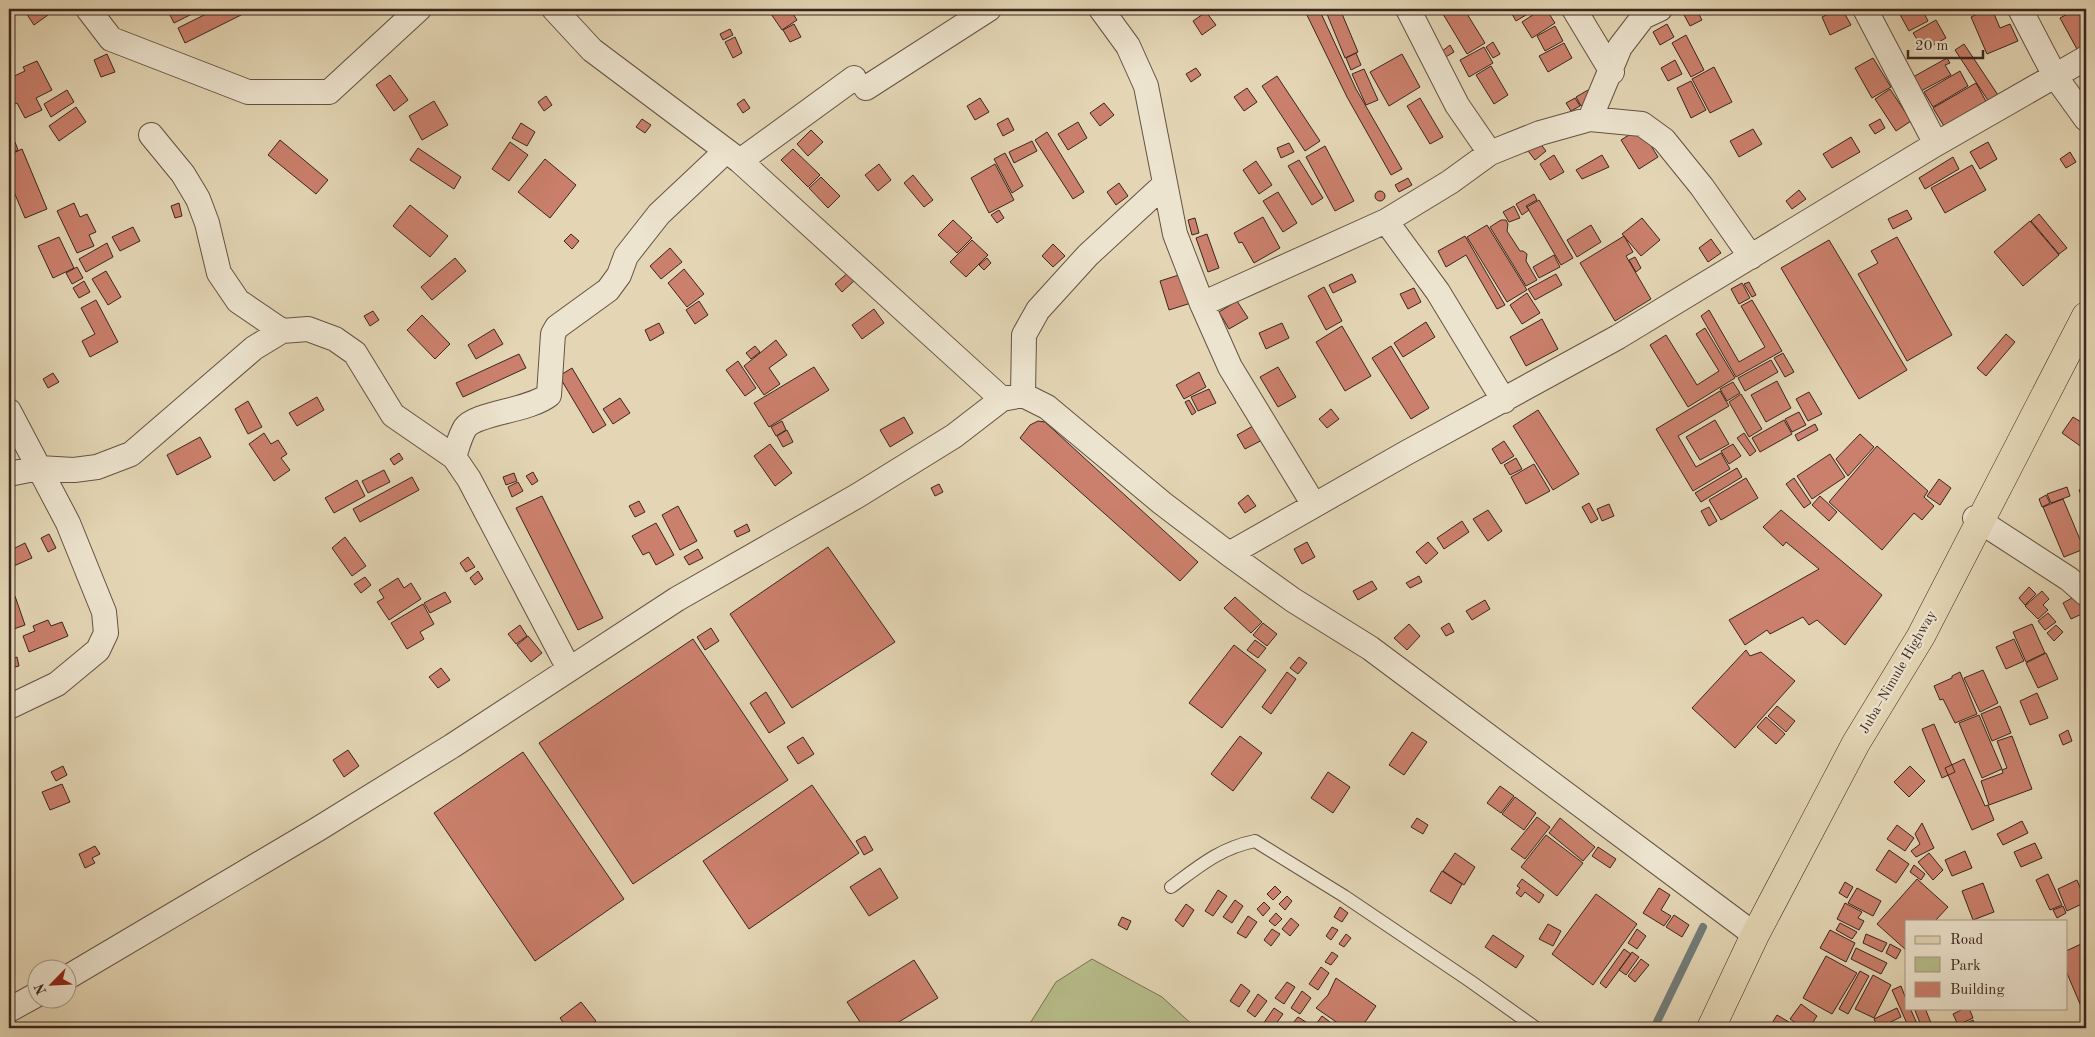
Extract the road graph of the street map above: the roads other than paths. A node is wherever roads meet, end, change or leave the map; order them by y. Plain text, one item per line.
1 (88, 9) edge
2 (419, 9) edge
3 (554, 9) edge
4 (989, 9) edge
5 (1101, 9) edge
6 (1408, 9) edge
7 (1574, 9) edge
8 (1660, 9) edge
9 (1865, 9) edge
10 (2020, 9) edge
11 (2086, 58) edge
12 (1612, 72) junction
13 (2055, 76) junction
14 (1590, 119) junction
15 (2086, 119) edge
16 (151, 135) dead end
17 (1936, 144) junction
18 (1490, 152) junction
19 (733, 156) junction
20 (1165, 184) junction
21 (1386, 221) junction
22 (1752, 257) junction
23 (1202, 304) junction
24 (2086, 316) edge
25 (282, 331) junction
26 (1013, 397) junction
27 (1504, 401) junction
28 (9, 411) edge
29 (454, 457) junction
30 (38, 468) junction
31 (9, 474) edge
32 (1314, 504) junction
33 (1975, 518) dead end
34 (1228, 554) junction
35 (2086, 594) edge
36 (569, 669) junction
37 (9, 706) edge
38 (1171, 887) dead end
39 (1755, 935) junction
40 (78, 971) edge
41 (28, 1000) edge
42 (9, 1010) edge
43 (1536, 1028) edge
44 (1711, 1028) edge

1 - 2 street
3 - 19 street
4 - 19 street
5 - 20 street
6 - 18 street
7 - 12 street
8 - 12 street
9 - 17 street
10 - 13 street
11 - 13 street
12 - 14 street
13 - 15 street
13 - 17 street
14 - 18 street
14 - 22 street
16 - 25 street
17 - 22 street
18 - 21 street
19 - 26 street
19 - 29 street
20 - 23 street
20 - 26 street
21 - 23 street
21 - 27 street
22 - 27 street
23 - 32 street
24 - 39 main road, Juba–Nimule Highway
25 - 29 street
25 - 30 street
26 - 34 street
26 - 36 street
27 - 32 street
28 - 30 street
29 - 36 street
30 - 31 street
30 - 37 street
32 - 34 street
33 - 35 street
34 - 39 street
36 - 40 street
38 - 43 lane
39 - 44 main road, Juba–Nimule Highway
41 - 42 street

